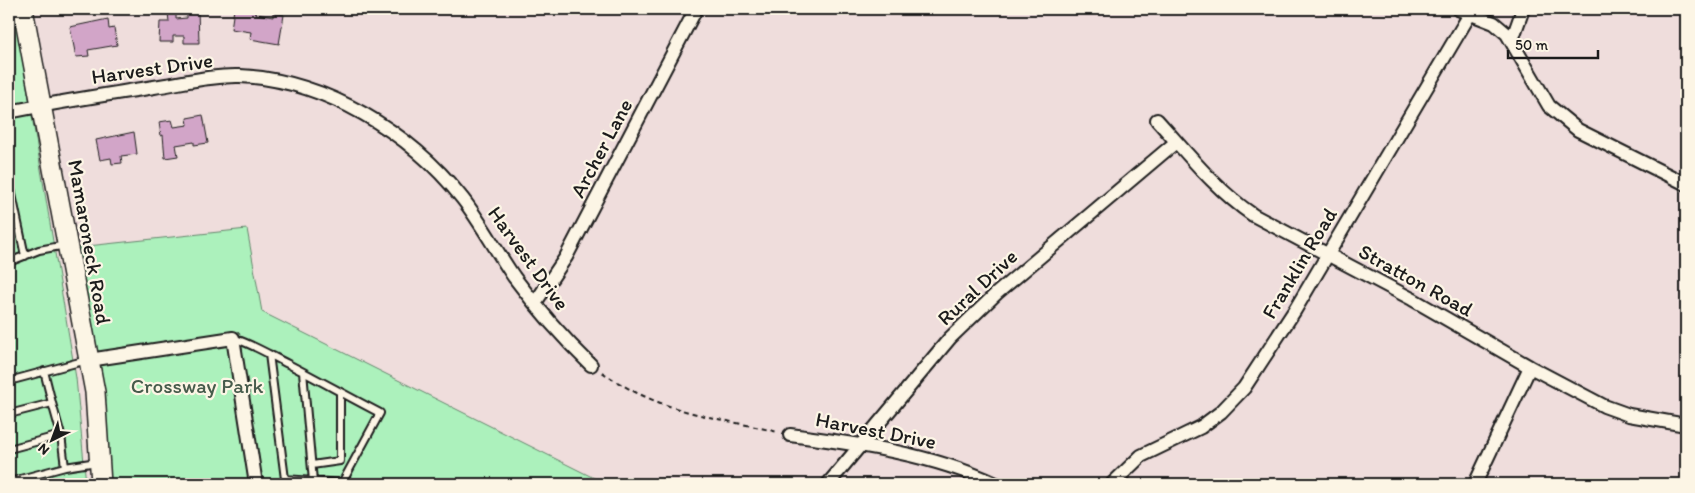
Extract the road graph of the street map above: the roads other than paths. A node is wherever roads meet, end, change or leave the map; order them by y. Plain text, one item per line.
1 (23, 9) edge
2 (696, 9) edge
3 (1458, 9) edge
4 (1523, 9) edge
5 (1470, 14) junction
6 (1512, 40) junction
7 (41, 105) junction
8 (9, 112) edge
9 (1157, 120) dead end
10 (1176, 142) junction
11 (9, 180) edge
12 (1686, 184) edge
13 (68, 244) junction
14 (1328, 254) junction
15 (25, 256) junction
16 (9, 262) edge
17 (535, 303) junction
18 (233, 338) junction
19 (269, 354) junction
20 (88, 360) junction
21 (591, 365) road end
22 (1530, 367) junction
23 (44, 371) junction
24 (303, 372) junction
25 (9, 381) edge
26 (340, 392) junction
27 (52, 403) junction
28 (9, 414) edge
29 (1686, 425) edge
30 (61, 435) junction
31 (790, 435) road end
32 (861, 444) junction
33 (9, 449) edge
34 (98, 462) junction
35 (312, 465) junction
36 (65, 467) junction
37 (313, 481) junction
38 (9, 482) edge
39 (101, 484) edge
40 (256, 484) edge
41 (828, 484) edge
42 (996, 484) edge
43 (1112, 484) edge
44 (1475, 484) edge

1 - 7 street, Mamaroneck Road
2 - 17 street, Archer Lane
3 - 5 street
4 - 6 street
5 - 6 street
5 - 14 street, Franklin Road
6 - 12 street
7 - 8 street, Harvest Drive
7 - 13 street, Mamaroneck Road
7 - 17 street, Harvest Drive
9 - 10 street, Stratton Road
10 - 14 street, Stratton Road
10 - 32 street, Rural Drive
11 - 15 lane
13 - 15 lane
13 - 20 street, Mamaroneck Road
14 - 22 street, Stratton Road
14 - 43 street, Franklin Road
15 - 16 lane
17 - 21 street, Harvest Drive
18 - 19 lane
18 - 20 street
18 - 40 street
19 - 24 lane
19 - 37 lane
20 - 23 lane
20 - 34 street, Mamaroneck Road
22 - 29 street, Stratton Road
22 - 44 street
23 - 25 lane
23 - 27 lane
24 - 26 lane
24 - 35 lane
26 - 35 lane
26 - 37 lane
27 - 28 lane
27 - 30 lane
30 - 33 lane
30 - 36 lane
31 - 32 street, Harvest Drive
32 - 41 street, Rural Drive
32 - 42 street, Harvest Drive
34 - 36 lane
34 - 39 street, Mamaroneck Road
35 - 37 lane
36 - 38 lane

